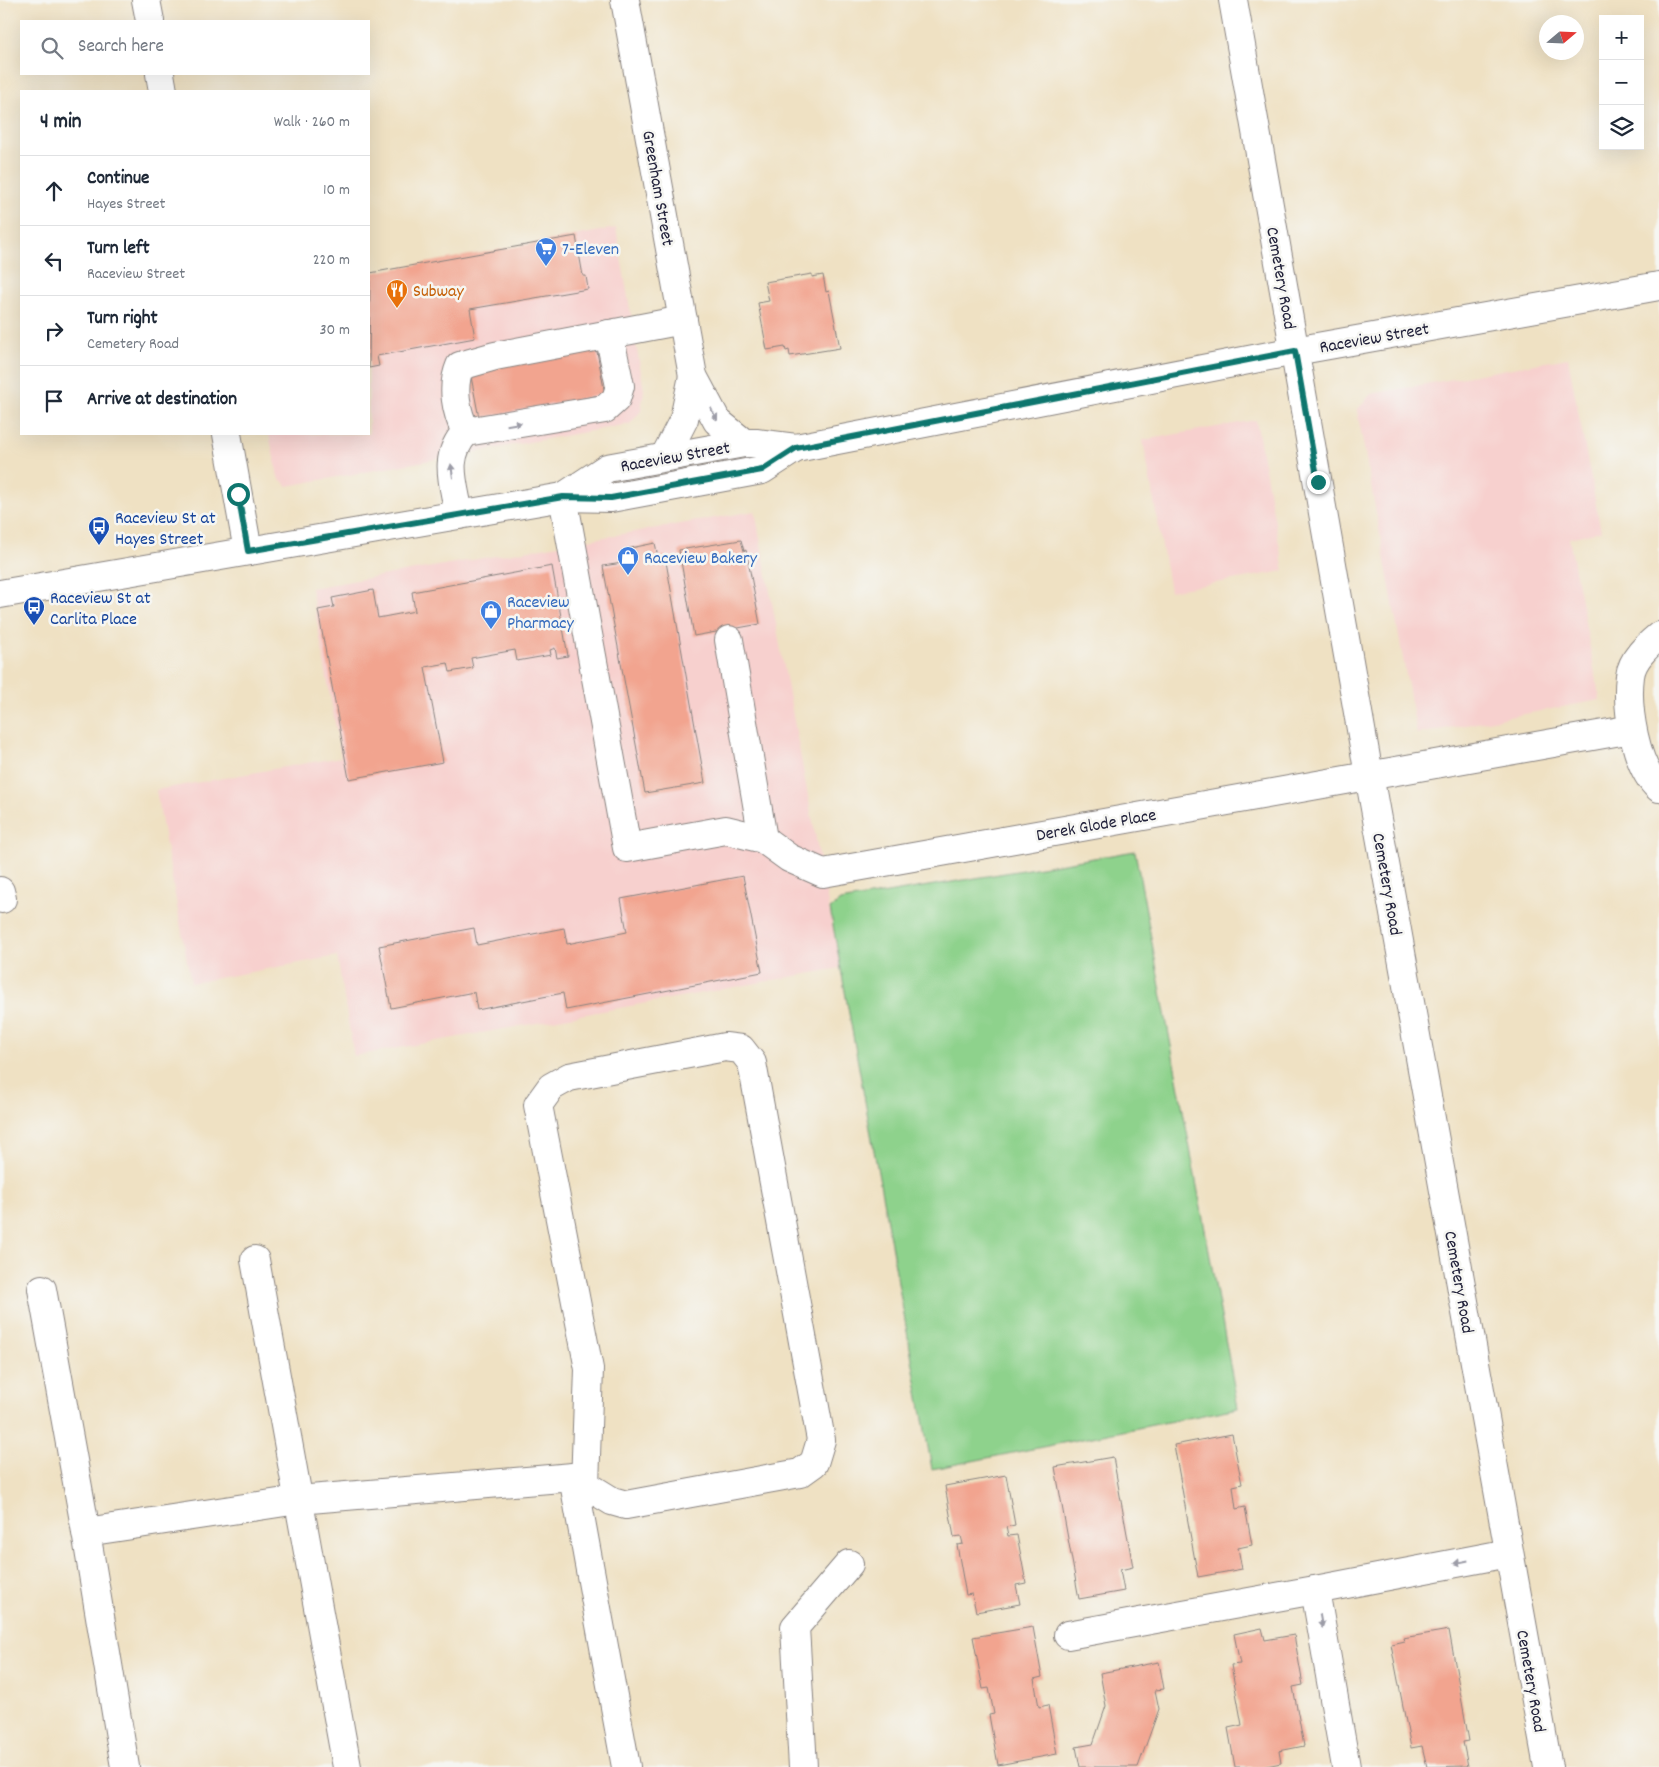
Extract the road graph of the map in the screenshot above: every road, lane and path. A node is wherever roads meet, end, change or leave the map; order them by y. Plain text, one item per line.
1 (146, 0) edge
2 (625, 0) edge
3 (1233, 0) edge
4 (150, 20) edge
5 (160, 75) edge
6 (163, 90) edge
7 (1659, 286) edge
8 (683, 320) junction
9 (609, 334) junction
10 (1295, 351) junction
11 (693, 376) junction
12 (466, 432) junction
13 (227, 435) edge
14 (744, 443) junction
15 (796, 448) junction
16 (665, 456) junction
17 (563, 497) junction
18 (459, 515) junction
19 (248, 551) junction
20 (0, 594) edge
21 (1659, 636) edge
22 (728, 640) dead end
23 (1632, 729) junction
24 (1369, 775) junction
25 (1659, 788) edge
26 (763, 839) junction
27 (255, 1260) dead end
28 (42, 1289) dead end
29 (579, 1481) junction
30 (298, 1500) junction
31 (86, 1532) junction
32 (1509, 1552) junction
33 (849, 1564) dead end
34 (1315, 1590) junction
35 (1068, 1635) dead end
36 (125, 1767) edge
37 (347, 1767) edge
38 (626, 1767) edge
39 (803, 1767) edge
40 (1346, 1767) edge
41 (1548, 1767) edge

1 - 4 street
2 - 8 street, Greenham Street
3 - 10 street, Cemetery Road
5 - 6 street
7 - 10 street, Raceview Street
8 - 9 street
8 - 11 street, Greenham Street
9 - 12 street
12 -> 9 street
10 - 15 street, Raceview Street
10 - 24 street, Cemetery Road
11 -> 14 street, Greenham Street
11 - 16 street, Greenham Street
18 -> 12 street
13 - 19 street
14 - 15 street, Raceview Street
14 - 16 street, Raceview Street
15 - 17 street, Raceview Street
16 - 17 street, Raceview Street
17 - 18 street, Raceview Street
17 - 26 street
18 - 19 street, Raceview Street
19 - 20 street, Raceview Street
21 - 23 street
22 - 26 street
23 - 24 street, Derek Glode Place
23 - 25 street
24 - 26 street, Derek Glode Place
24 - 32 street, Cemetery Road
27 - 30 street
28 - 31 street
29 - 29 street
29 - 30 street
29 - 38 street
30 - 31 street
30 - 37 street
31 - 36 street
32 -> 34 street
32 - 41 street, Cemetery Road
33 - 39 street
34 - 35 street
34 -> 40 street

